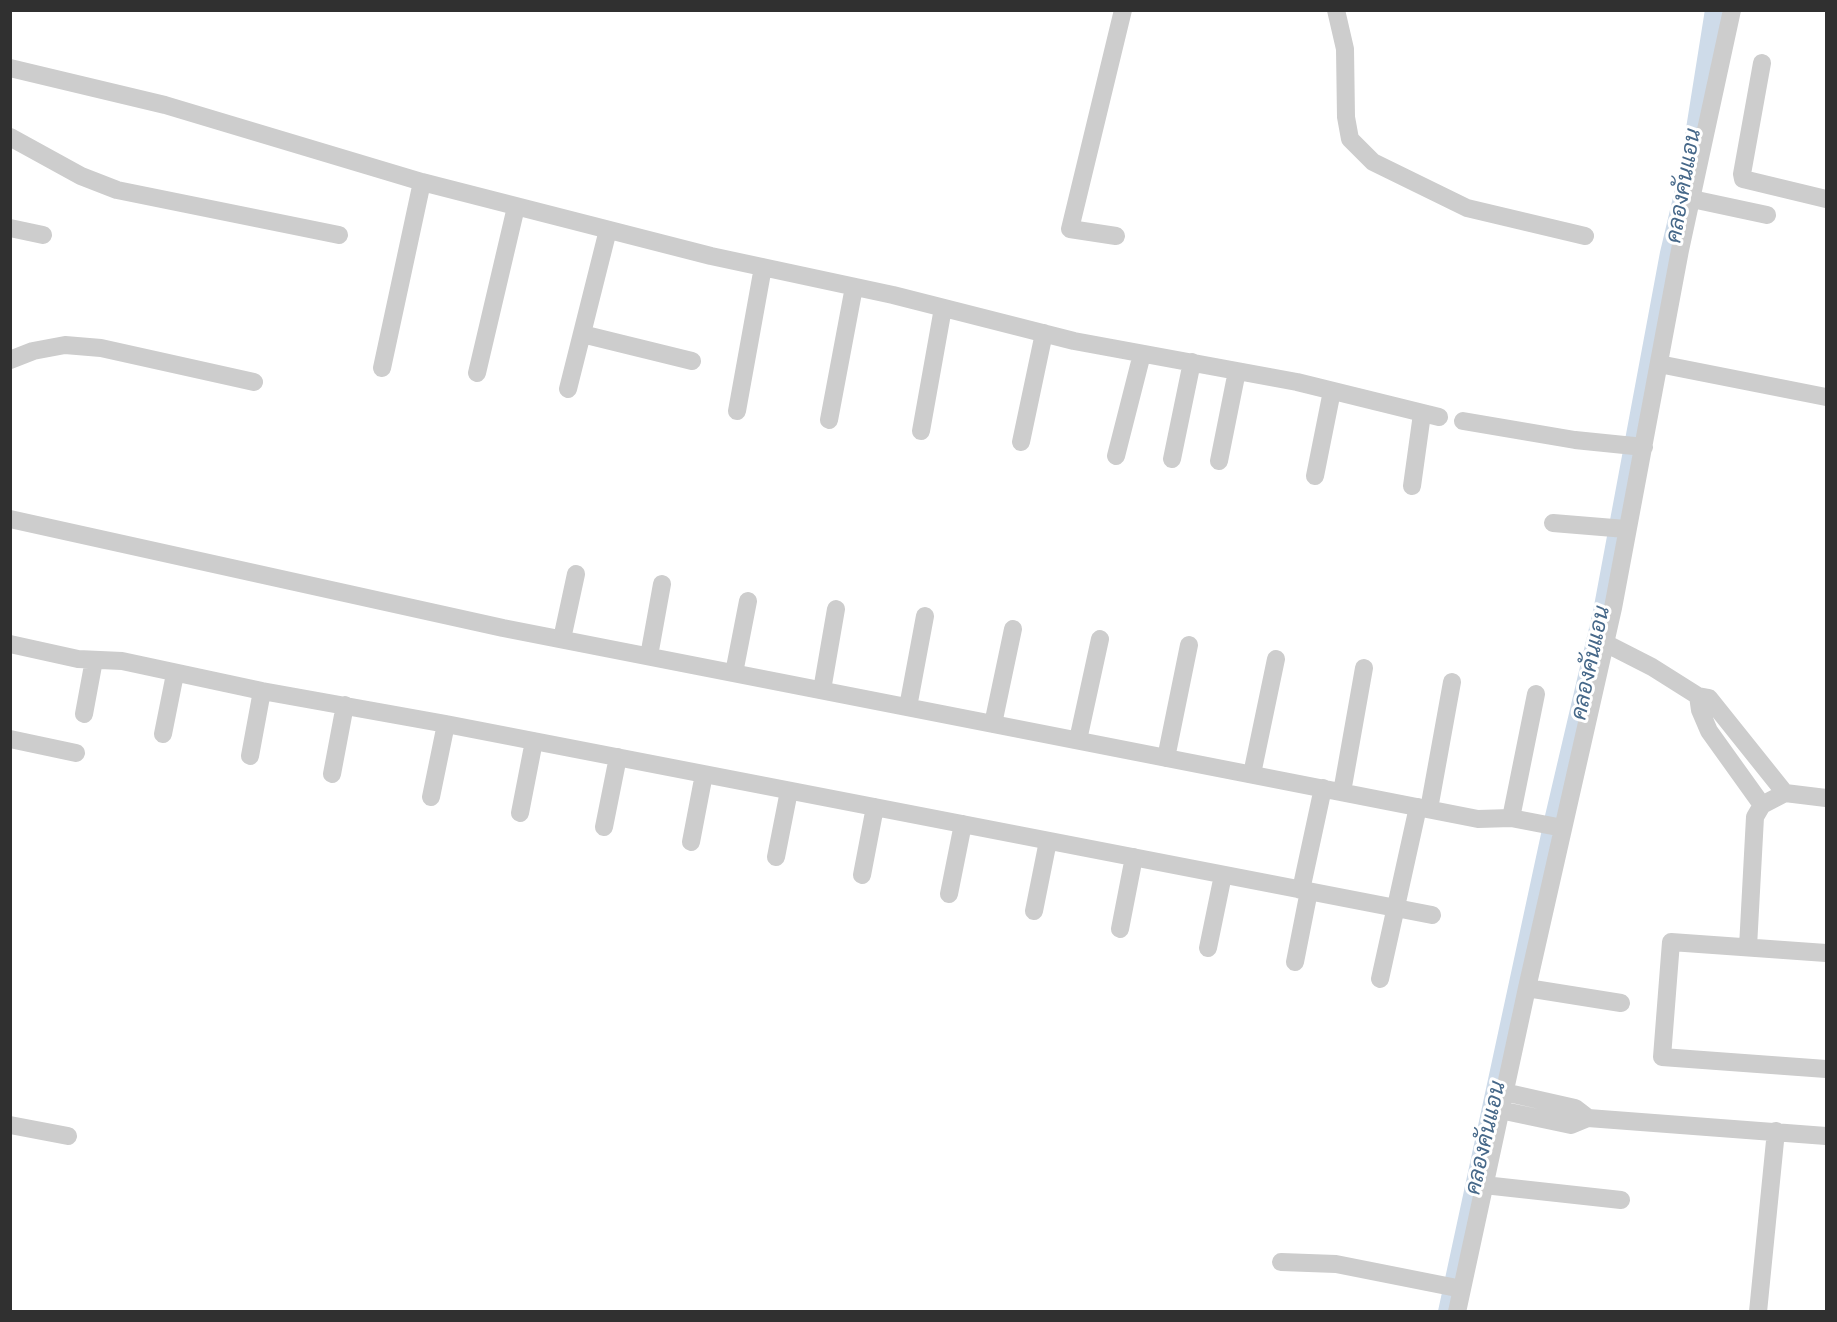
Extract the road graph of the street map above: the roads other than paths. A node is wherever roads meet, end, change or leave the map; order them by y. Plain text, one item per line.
1 (1123, 10) edge
2 (1336, 10) edge
3 (1732, 10) edge
4 (1762, 63) dead end
5 (10, 69) edge
6 (10, 137) edge
7 (422, 182) junction
8 (1827, 199) edge
9 (1692, 200) junction
10 (516, 207) junction
11 (1767, 215) dead end
12 (10, 228) edge
13 (608, 230) junction
14 (43, 235) dead end
15 (339, 235) dead end
16 (1116, 236) dead end
17 (1585, 236) dead end
18 (763, 267) junction
19 (854, 287) junction
20 (943, 308) junction
21 (1044, 333) junction
22 (582, 334) junction
23 (1142, 354) junction
24 (10, 360) edge
25 (692, 361) dead end
26 (1192, 362) junction
27 (1659, 364) junction
28 (382, 368) dead end
29 (1237, 371) junction
30 (477, 373) dead end
31 (254, 382) dead end
32 (568, 389) dead end
33 (1332, 391) junction
34 (1827, 397) edge
35 (738, 411) dead end
36 (829, 420) dead end
37 (1463, 421) dead end
38 (921, 431) dead end
39 (1021, 442) dead end
40 (1644, 447) junction
41 (1116, 456) dead end
42 (1172, 459) dead end
43 (1219, 461) dead end
44 (1316, 476) dead end
45 (1412, 486) dead end
46 (10, 519) edge
47 (1553, 523) dead end
48 (1626, 530) junction
49 (576, 574) dead end
50 (662, 584) dead end
51 (748, 601) dead end
52 (836, 609) dead end
53 (925, 616) dead end
54 (1013, 629) dead end
55 (562, 639) junction
56 (1100, 639) dead end
57 (1605, 643) junction
58 (10, 644) edge
59 (1189, 645) dead end
60 (649, 656) junction
61 (1276, 659) dead end
62 (94, 660) junction
63 (1364, 668) dead end
64 (734, 673) junction
65 (175, 674) junction
66 (1452, 681) dead end
67 (822, 690) junction
68 (262, 691) junction
69 (1536, 694) dead end
70 (1698, 696) junction
71 (345, 705) junction
72 (909, 707) junction
73 (84, 714) dead end
74 (446, 724) junction
75 (993, 724) junction
76 (163, 734) dead end
77 (10, 740) edge
78 (1078, 740) junction
79 (534, 741) junction
80 (76, 753) dead end
81 (250, 756) dead end
82 (618, 757) junction
83 (1166, 758) junction
84 (332, 774) dead end
85 (704, 774) junction
86 (1252, 774) junction
87 (1323, 788) junction
88 (789, 790) junction
89 (1342, 792) junction
90 (1785, 793) junction
91 (431, 797) dead end
92 (1827, 798) edge
93 (1762, 805) junction
94 (875, 807) junction
95 (1424, 808) junction
96 (520, 813) dead end
97 (1517, 819) junction
98 (963, 824) junction
99 (604, 827) dead end
100 (1558, 827) junction
101 (1048, 841) junction
102 (691, 843) dead end
103 (776, 857) dead end
104 (1134, 857) junction
105 (862, 875) dead end
106 (1223, 875) junction
107 (1305, 891) junction
108 (949, 894) dead end
109 (1395, 908) junction
110 (1034, 911) dead end
111 (1432, 915) dead end
112 (1120, 929) dead end
113 (1748, 947) junction
114 (1208, 948) dead end
115 (1827, 953) edge
116 (1295, 962) dead end
117 (1380, 979) dead end
118 (1527, 988) junction
119 (1621, 1003) dead end
120 (1827, 1069) edge
121 (1502, 1101) junction
122 (10, 1125) edge
123 (1776, 1131) junction
124 (68, 1136) dead end
125 (1827, 1136) edge
126 (1484, 1185) junction
127 (1621, 1200) dead end
128 (1281, 1262) dead end
129 (1459, 1289) junction
130 (1457, 1311) edge
131 (1758, 1311) edge

1 - 16 street
2 - 17 street
3 - 9 street
4 - 8 street
5 - 7 street
6 - 15 street
7 - 10 street
7 - 28 street
9 - 11 street
9 - 27 street
10 - 13 street
10 - 30 street
12 - 14 street
13 - 18 street
13 - 22 street
18 - 19 street
18 - 35 street
19 - 20 street
19 - 36 street
20 - 21 street
20 - 38 street
21 - 23 street
21 - 39 street
22 - 25 street
22 - 32 street
23 - 26 street
23 - 41 street
24 - 31 street
26 - 29 street
26 - 42 street
27 - 34 street
27 - 40 street
29 - 33 street
29 - 43 street
33 - 44 street
33 - 45 street
37 - 40 street
40 - 48 street
46 - 55 street
47 - 48 street
48 - 57 street
49 - 55 street
50 - 60 street
51 - 64 street
52 - 67 street
53 - 72 street
54 - 75 street
55 - 60 street
56 - 78 street
57 - 70 street
57 - 100 street
58 - 62 street
59 - 83 street
60 - 64 street
61 - 86 street
62 - 65 street
62 - 73 street
63 - 89 street
64 - 67 street
65 - 68 street
65 - 76 street
66 - 95 street
67 - 72 street
68 - 71 street
68 - 81 street
69 - 97 street
70 - 90 street
70 - 93 street
71 - 74 street
71 - 84 street
72 - 75 street
74 - 79 street
74 - 91 street
75 - 78 street
77 - 80 street
78 - 83 street
79 - 82 street
79 - 96 street
82 - 85 street
82 - 99 street
83 - 86 street
85 - 88 street
85 - 102 street
86 - 87 street
87 - 89 street
87 - 107 street
88 - 94 street
88 - 103 street
89 - 95 street
90 - 92 street
90 - 93 street
93 - 113 street
94 - 98 street
94 - 105 street
95 - 97 street
95 - 109 street
97 - 100 street
98 - 101 street
98 - 108 street
100 - 118 street
101 - 104 street
101 - 110 street
104 - 106 street
104 - 112 street
106 - 107 street
106 - 114 street
107 - 109 street
107 - 116 street
109 - 111 street
109 - 117 street
113 - 115 street
113 - 120 street
118 - 119 street
118 - 121 street
121 - 123 street
121 - 126 street
122 - 124 street
123 - 125 street
123 - 131 street
126 - 127 street
126 - 129 street
128 - 129 street
129 - 130 street

